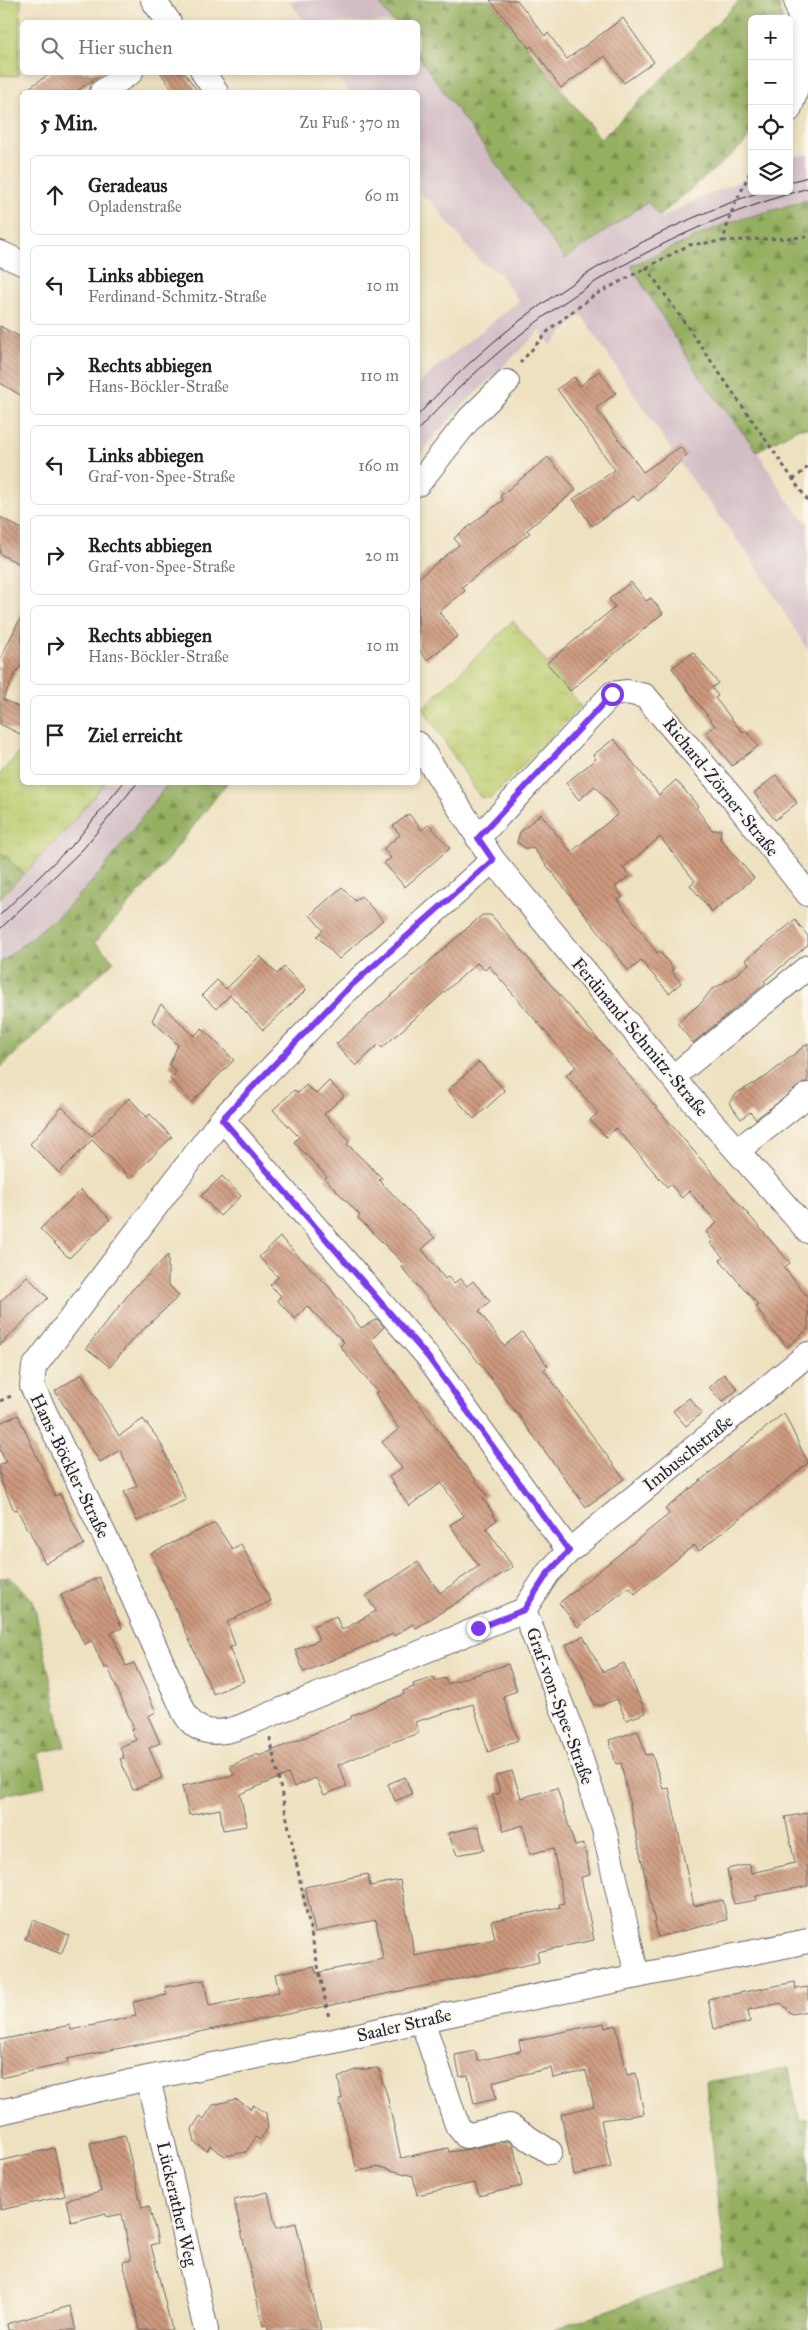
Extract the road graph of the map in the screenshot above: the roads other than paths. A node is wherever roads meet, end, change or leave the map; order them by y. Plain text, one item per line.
1 (153, 0) edge
2 (796, 0) edge
3 (168, 20) edge
4 (127, 75) edge
5 (205, 75) edge
6 (105, 90) edge
7 (215, 90) edge
8 (791, 105) edge
9 (0, 253) edge
10 (20, 262) edge
11 (507, 382) road end
12 (420, 481) edge
13 (420, 747) edge
14 (478, 838) junction
15 (493, 860) junction
16 (808, 894) edge
17 (808, 967) edge
18 (673, 1077) junction
19 (808, 1095) edge
20 (222, 1119) junction
21 (738, 1151) junction
22 (807, 1228) edge
23 (808, 1354) edge
24 (569, 1551) junction
25 (524, 1610) junction
26 (808, 1941) edge
27 (637, 1976) junction
28 (422, 2020) junction
29 (148, 2078) junction
30 (0, 2112) edge
31 (550, 2152) dead end
32 (206, 2330) edge

1 - 3 street
2 - 8 street
4 - 6 street
5 - 7 street
9 - 10 street
11 - 12 street
13 - 14 street, Ferdinand-Schmitz-Straße
14 - 15 street, Ferdinand-Schmitz-Straße
14 - 16 street, Richard-Zörner-Straße
15 - 18 street, Ferdinand-Schmitz-Straße
15 - 20 street, Hans-Böckler-Straße
17 - 18 street
18 - 21 street, Ferdinand-Schmitz-Straße
19 - 21 street
20 - 24 street
20 - 25 street, Hans-Böckler-Straße
21 - 22 street, Ferdinand-Schmitz-Straße
23 - 24 street, Imbuschstraße
24 - 25 street, Graf-von-Spee-Straße
25 - 27 street, Graf-von-Spee-Straße
26 - 27 street, Saaler Straße
27 - 28 street, Saaler Straße
28 - 29 street, Saaler Straße
28 - 31 street
29 - 30 street, Saaler Straße
29 - 32 street, Lückerather Weg

